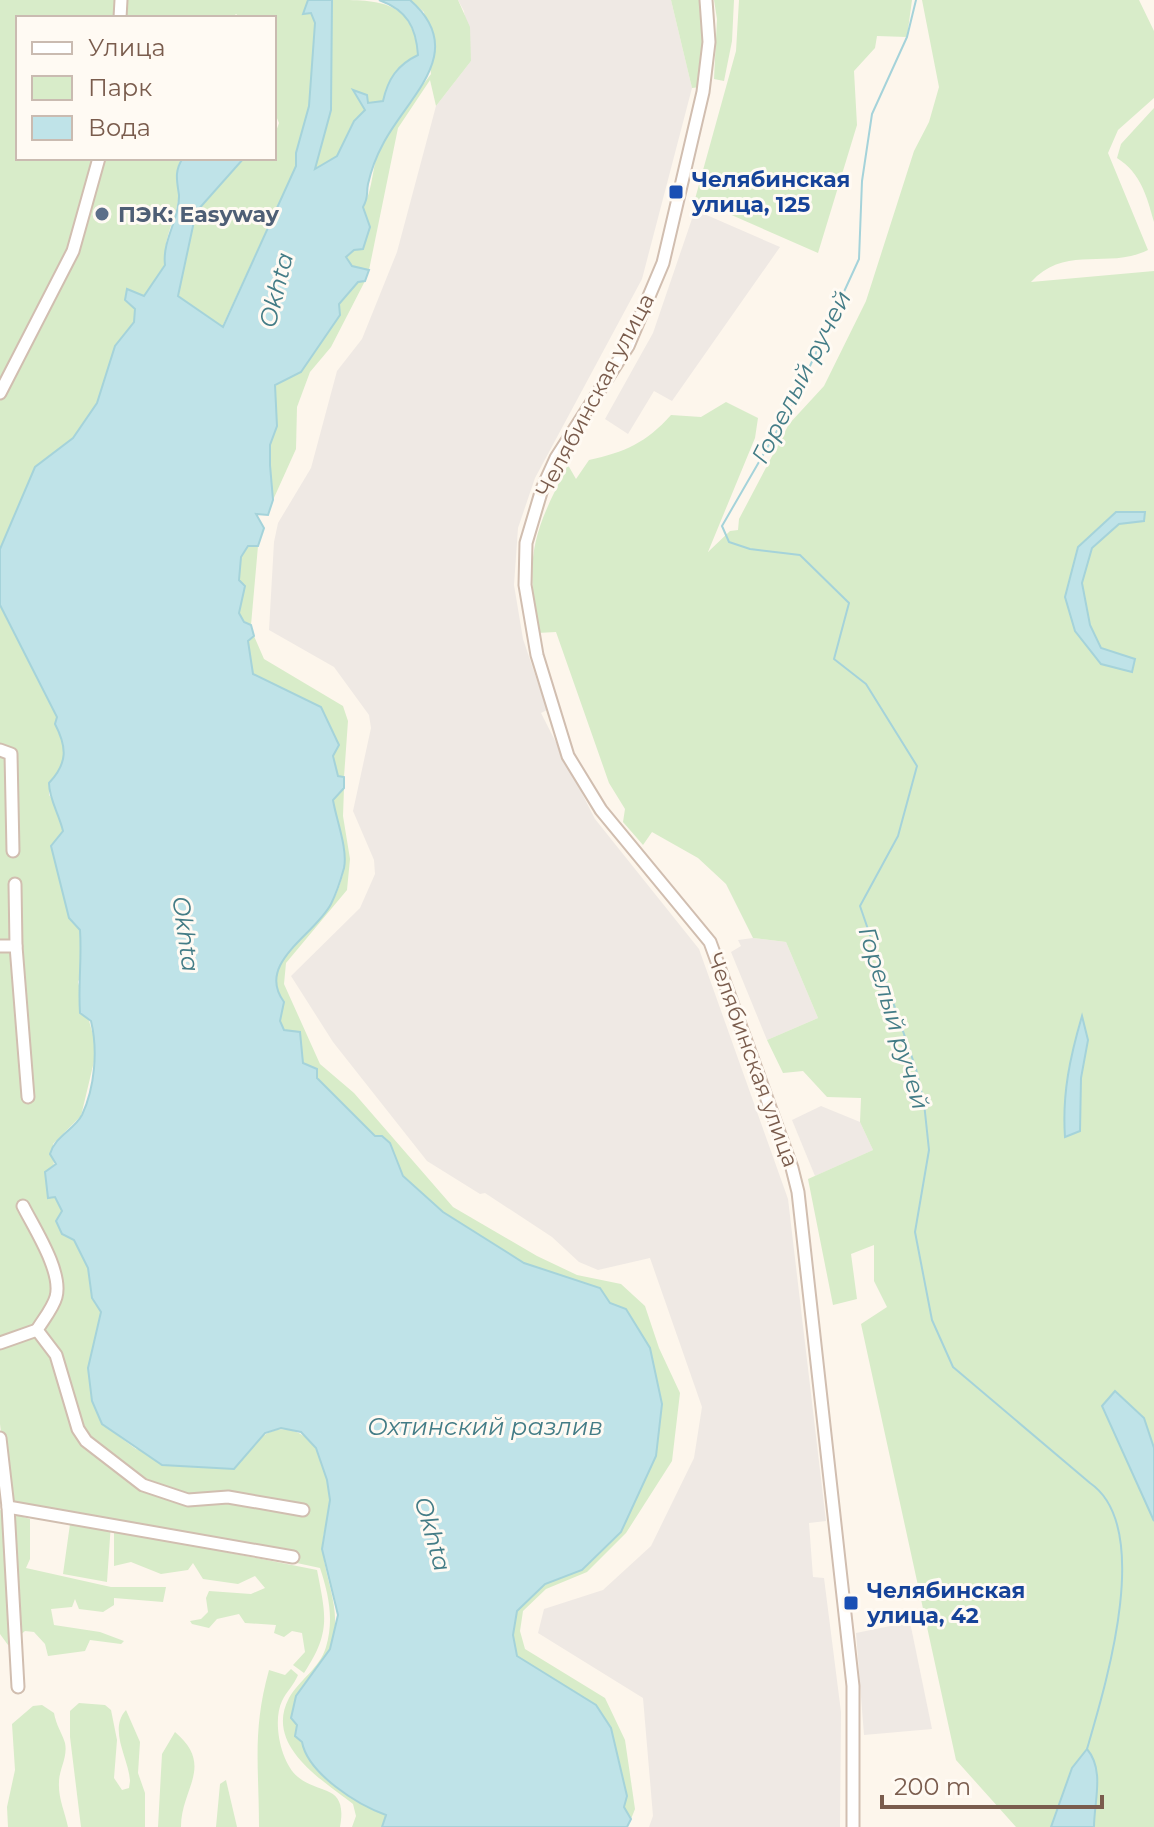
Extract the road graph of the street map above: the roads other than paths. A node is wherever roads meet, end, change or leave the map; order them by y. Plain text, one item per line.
1 (706, 0) edge
2 (98, 160) edge
3 (0, 393) edge
4 (0, 750) edge
5 (13, 851) dead end
6 (15, 884) dead end
7 (0, 946) edge
8 (16, 946) junction
9 (28, 1097) dead end
10 (23, 1206) dead end
11 (37, 1330) junction
12 (0, 1343) edge
13 (0, 1438) edge
14 (8, 1507) junction
15 (303, 1510) dead end
16 (293, 1557) dead end
17 (18, 1687) dead end
18 (853, 1827) edge

1 - 18 street, Челябинская улица
2 - 3 street
4 - 5 street
6 - 8 street
7 - 8 street
8 - 9 street
10 - 11 street
11 - 12 street
11 - 15 street
13 - 14 street
14 - 16 street
14 - 17 street

